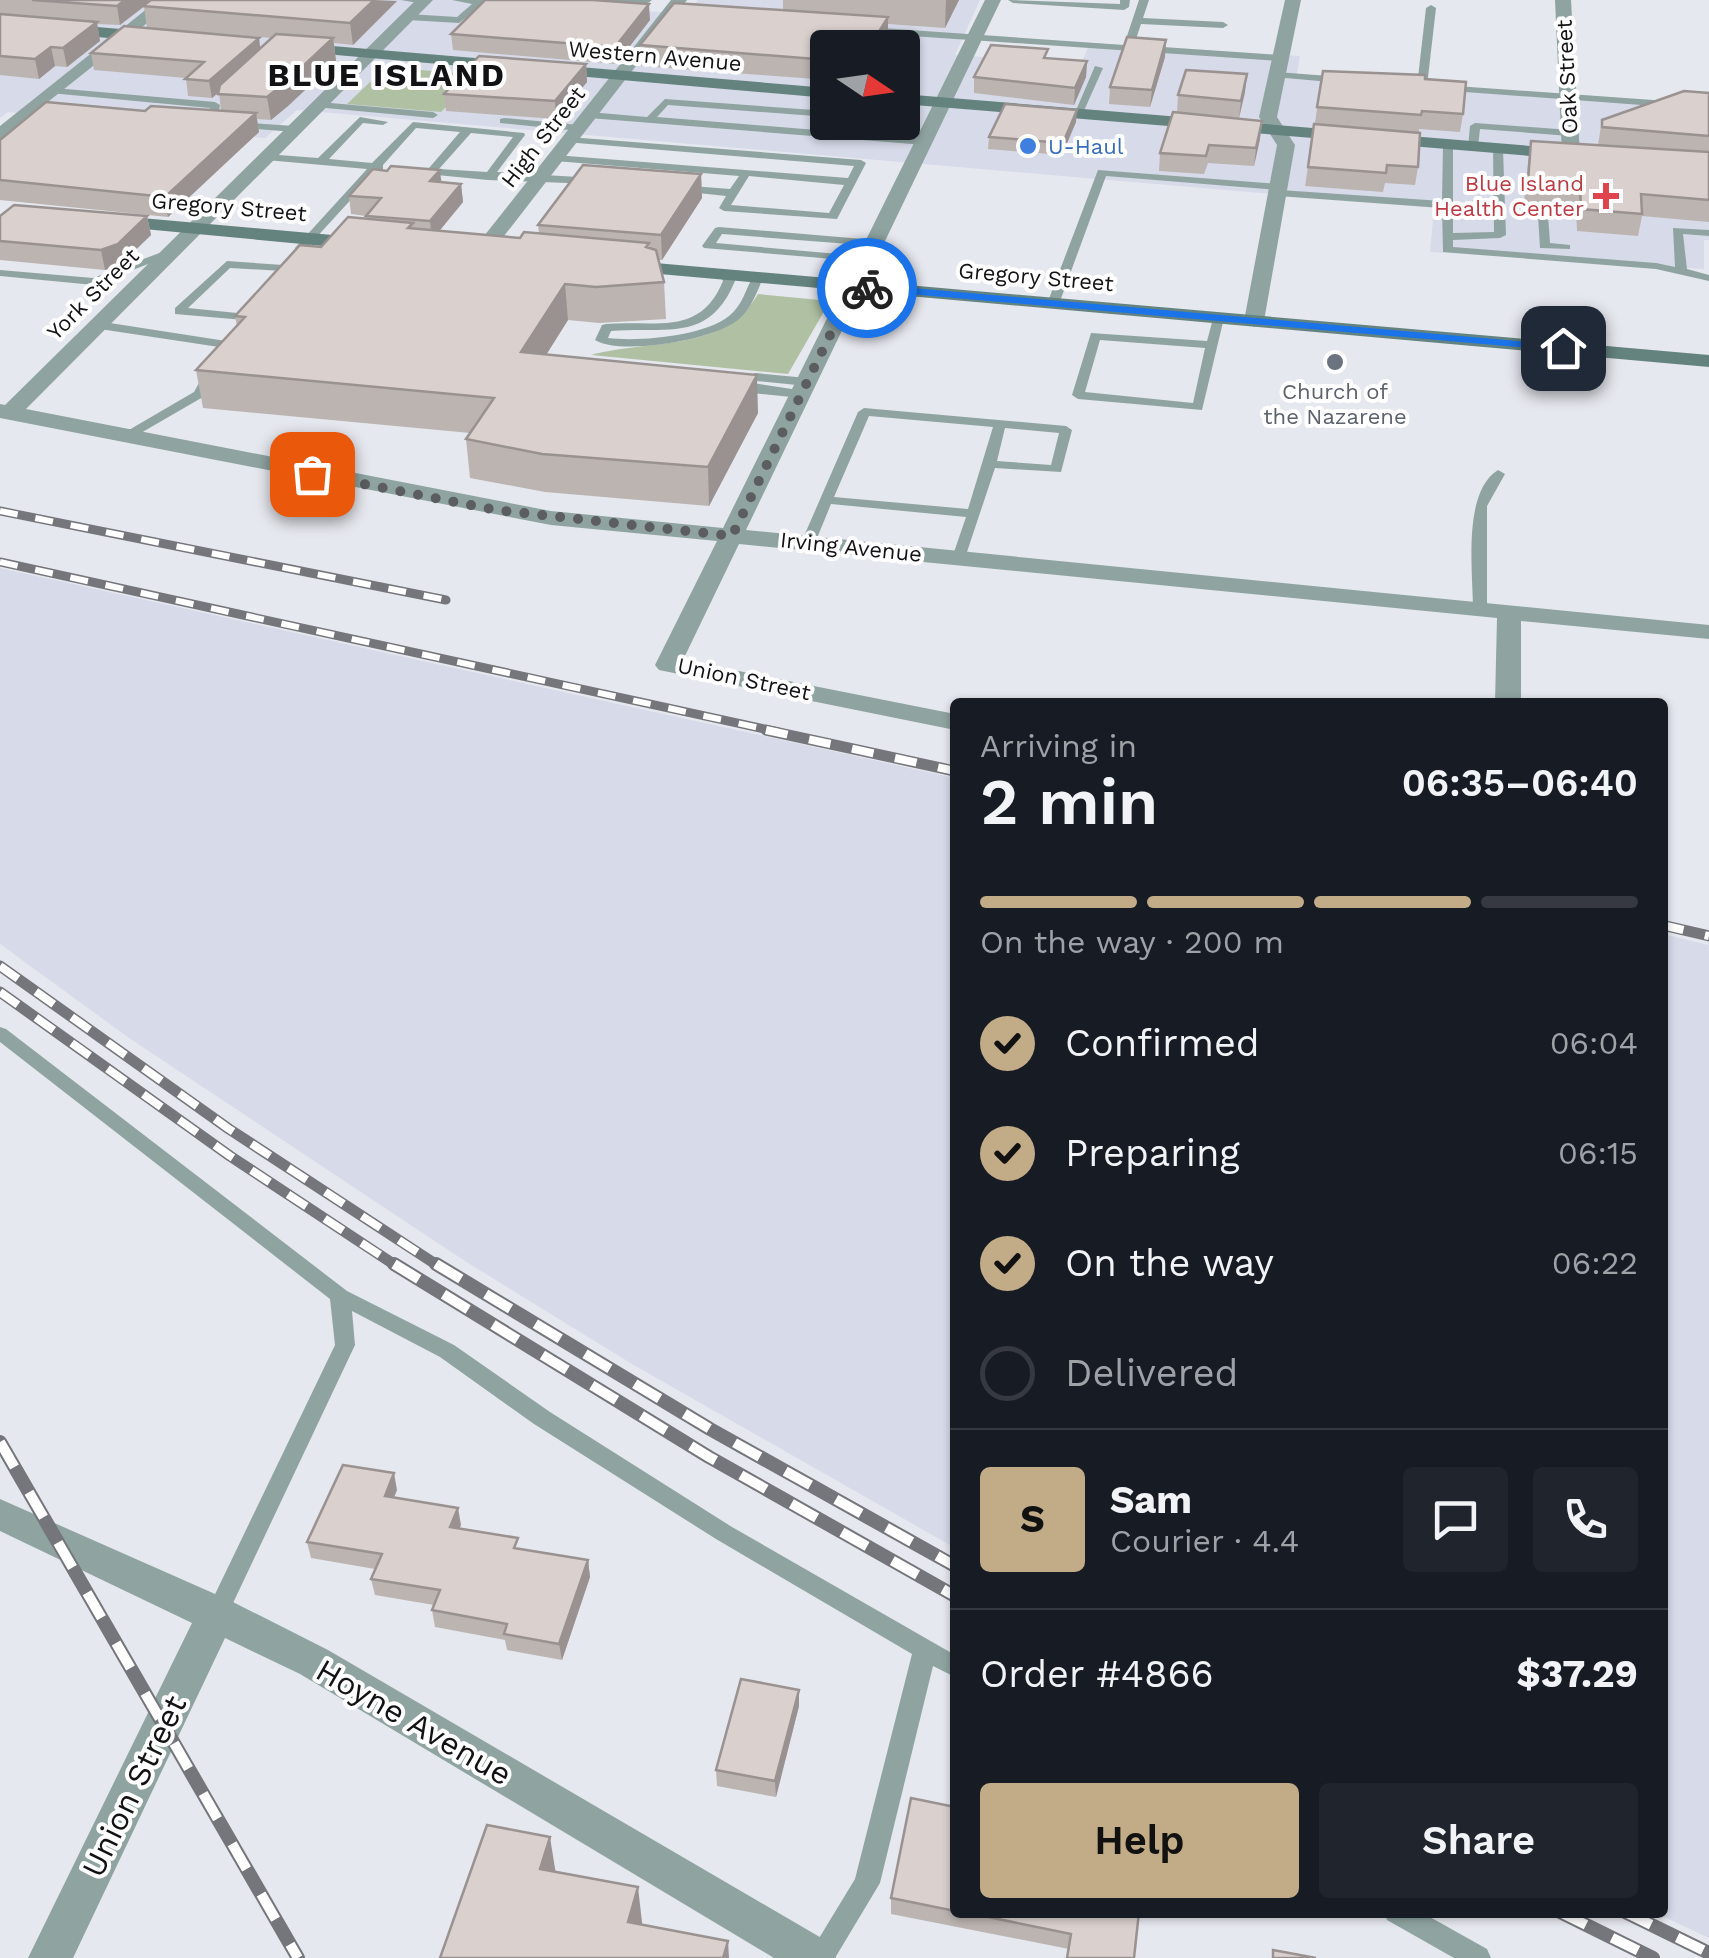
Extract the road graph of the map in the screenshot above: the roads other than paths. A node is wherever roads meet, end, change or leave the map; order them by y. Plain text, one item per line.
1 (168, 0) edge
2 (456, 0) edge
3 (647, 0) edge
4 (994, 0) edge
5 (1013, 0) edge
6 (1125, 0) edge
7 (1144, 0) edge
8 (1293, 0) edge
9 (1563, 0) edge
10 (480, 2) edge
11 (517, 4) edge
12 (416, 5) edge
13 (594, 5) edge
14 (1431, 8) dead end
15 (677, 11) edge
16 (1137, 20) junction
17 (0, 24) edge
18 (1223, 25) dead end
19 (858, 29) edge
20 (126, 34) junction
21 (975, 38) junction
22 (184, 39) edge
23 (278, 46) edge
24 (1128, 48) junction
25 (371, 54) junction
26 (1279, 67) junction
27 (1098, 68) dead end
28 (620, 75) junction
29 (1350, 81) edge
30 (1404, 85) edge
31 (1422, 86) junction
32 (54, 91) junction
33 (810, 91) edge
34 (228, 92) edge
35 (1568, 97) junction
36 (920, 100) edge
37 (944, 102) junction
38 (215, 104) junction
39 (319, 105) junction
40 (32, 108) junction
41 (1709, 108) edge
42 (56, 110) edge
43 (810, 113) edge
44 (1078, 114) junction
45 (649, 120) junction
46 (193, 121) edge
47 (212, 123) junction
48 (413, 125) junction
49 (579, 128) junction
50 (294, 130) junction
51 (468, 130) junction
52 (1278, 130) junction
53 (810, 133) edge
54 (1570, 133) junction
55 (0, 135) edge
56 (896, 140) edge
57 (925, 142) junction
58 (1448, 144) junction
59 (1473, 146) junction
60 (1498, 148) junction
61 (1581, 156) joint
62 (266, 157) junction
63 (555, 158) junction
64 (321, 162) junction
65 (375, 166) junction
66 (394, 168) edge
67 (412, 170) edge
68 (431, 172) junction
69 (746, 174) junction
70 (488, 177) junction
71 (537, 181) junction
72 (603, 182) edge
73 (851, 182) junction
74 (659, 187) edge
75 (1278, 190) junction
76 (734, 193) junction
77 (1448, 205) junction
78 (1543, 216) edge
79 (90, 220) edge
80 (193, 228) junction
81 (1709, 233) edge
82 (1448, 237) junction
83 (309, 239) junction
84 (383, 245) edge
85 (872, 251) junction
86 (170, 252) junction
87 (456, 252) edge
88 (480, 254) junction
89 (508, 256) edge
90 (606, 265) edge
91 (1656, 266) junction
92 (283, 268) junction
93 (1681, 271) junction
94 (0, 273) edge
95 (726, 276) junction
96 (757, 278) junction
97 (1709, 278) edge
98 (272, 280) edge
99 (854, 286) junction
100 (262, 292) edge
101 (1053, 304) junction
102 (1218, 318) junction
103 (1254, 321) junction
104 (97, 325) junction
105 (1212, 345) junction
106 (1709, 361) edge
107 (5, 412) edge
108 (1000, 424) junction
109 (126, 436) junction
110 (990, 464) junction
111 (1498, 474) dead end
112 (827, 500) junction
113 (973, 514) junction
114 (732, 536) junction
115 (808, 543) junction
116 (959, 558) junction
117 (1480, 610) junction
118 (1509, 613) junction
119 (1709, 632) edge
120 (1508, 698) edge
121 (950, 721) edge
122 (0, 1033) edge
123 (340, 1296) junction
124 (0, 1514) edge
125 (217, 1613) junction
126 (925, 1650) junction
127 (950, 1664) edge
128 (1407, 1918) edge
129 (50, 1958) edge
130 (817, 1958) edge
131 (1478, 1958) edge

1 - 20 street
2 - 10 lane
3 - 13 lane
4 - 21 street, Union Street
5 - 6 lane
7 - 16 lane
8 - 26 street
9 - 35 street, Oak Street
10 - 11 lane
10 - 12 lane
12 - 25 street, York Street
13 - 15 lane
14 - 31 lane
15 - 28 street, High Street
16 - 18 lane
16 - 24 lane
17 - 20 main road
19 - 21 lane
20 - 22 main road
20 - 32 street
21 - 24 lane
21 - 37 street, Union Street
23 - 25 main road, Western Avenue
24 - 26 lane
25 - 28 main road, Western Avenue
25 - 39 street, York Street
26 - 29 lane
26 - 52 street
27 - 44 lane
28 - 33 main road, Western Avenue
28 - 49 street, High Street
30 - 31 lane
31 - 35 lane
32 - 38 lane
32 - 40 street
34 - 38 lane
35 - 41 lane
35 - 54 street, Oak Street
36 - 37 main road
37 - 44 main road
37 - 57 street, Union Street
38 - 47 lane
39 - 49 lane
39 - 50 street, York Street
40 - 42 lane
40 - 55 street
43 - 45 lane
44 - 52 main road
45 - 49 lane
45 - 53 lane
46 - 47 lane
47 - 50 lane
48 - 51 lane
48 - 64 lane
48 - 65 lane
49 - 63 street, High Street
49 - 73 lane
50 - 62 street, York Street
51 - 68 lane
51 - 70 lane
52 - 58 main road
52 - 75 street
54 - 59 lane
54 - 61 street, Oak Street
56 - 57 lane
57 - 85 street, Union Street
58 - 59 main road
58 - 77 lane
59 - 60 main road
60 - 61 main road
60 - 82 lane
62 - 64 lane
62 - 80 street, York Street
63 - 69 lane
63 - 71 street, High Street
64 - 65 lane
65 - 66 lane
65 - 83 lane
67 - 68 lane
68 - 70 lane
69 - 73 lane
69 - 76 lane
70 - 71 lane
71 - 72 lane
71 - 88 street, High Street
73 - 76 lane
74 - 76 lane
75 - 77 lane
75 - 101 lane
75 - 103 street
77 - 82 lane
78 - 91 lane
79 - 80 main road, Gregory Street
80 - 83 main road, Gregory Street
80 - 86 street, York Street
81 - 93 lane
82 - 91 lane
83 - 84 main road, Gregory Street
83 - 92 lane
85 - 85 lane
85 - 99 street, Union Street
86 - 94 lane
86 - 104 street, York Street
87 - 88 main road
88 - 89 main road
90 - 95 main road, Gregory Street
91 - 93 lane
92 - 98 lane
92 - 100 lane
93 - 97 lane
95 - 96 main road, Gregory Street
95 - 96 lane
96 - 99 main road, Gregory Street
99 - 101 main road, Gregory Street
99 - 114 street, Union Street
101 - 102 main road, Gregory Street
102 - 103 main road, Gregory Street
102 - 105 lane
103 - 106 main road, Gregory Street
104 - 107 street, York Street
104 - 109 lane
105 - 105 lane
107 - 109 street, Irving Avenue
108 - 110 lane
108 - 110 lane
108 - 112 lane
109 - 114 street, Irving Avenue
110 - 113 lane
111 - 117 lane
112 - 113 lane
112 - 115 lane
113 - 116 lane
114 - 115 street, Irving Avenue
114 - 121 street, Union Street
115 - 116 street, Irving Avenue
116 - 117 street, Irving Avenue
117 - 118 street, Irving Avenue
118 - 119 street, Irving Avenue
118 - 120 street
122 - 123 lane
123 - 125 lane
123 - 126 lane
124 - 125 street, Hoyne Avenue
125 - 129 street, Union Street
125 - 130 street, Hoyne Avenue
126 - 127 lane
126 - 130 lane
128 - 131 lane

